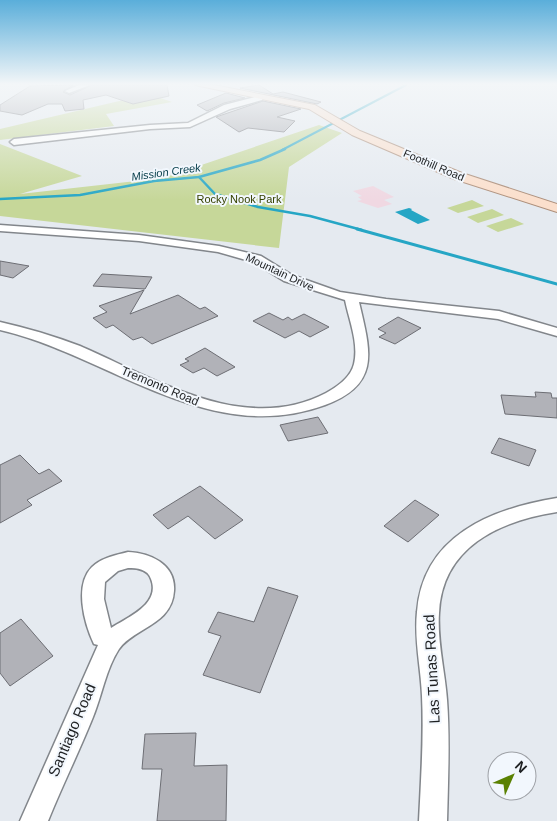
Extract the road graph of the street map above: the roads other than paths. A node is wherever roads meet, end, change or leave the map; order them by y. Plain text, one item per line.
1 (193, 123) edge
2 (340, 123) edge
3 (14, 142) dead end
4 (557, 208) edge
5 (0, 228) edge
6 (351, 298) junction
7 (0, 326) edge
8 (557, 332) edge
9 (557, 505) edge
10 (112, 641) dead end
11 (34, 821) edge
12 (434, 821) edge

1 - 3 street
2 - 4 main road, Foothill Road
5 - 6 street, Mountain Drive
6 - 7 street, Tremonto Road
6 - 8 street, Mountain Drive
9 - 12 street, Las Tunas Road
10 - 11 street, Santiago Road

